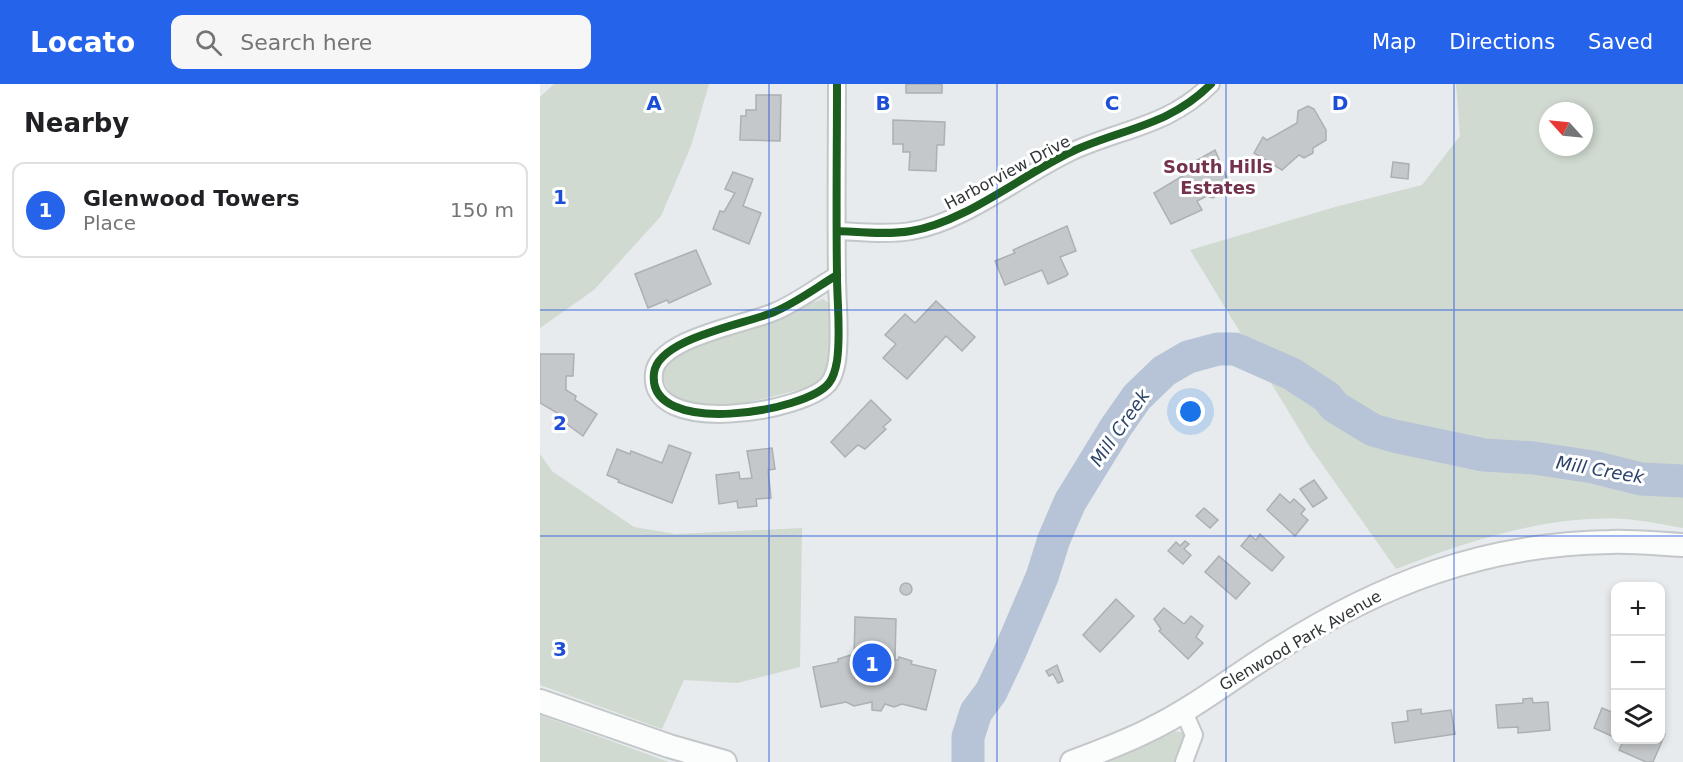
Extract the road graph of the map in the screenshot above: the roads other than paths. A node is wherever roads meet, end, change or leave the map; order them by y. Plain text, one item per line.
1 (837, 84) edge
2 (1211, 84) edge
3 (838, 231) junction
4 (837, 275) junction
5 (1682, 545) edge
6 (540, 701) edge
7 (1183, 711) junction
8 (725, 762) edge
9 (1072, 762) edge
10 (1184, 762) edge

1 - 3 street
2 - 3 street, Harborview Drive
3 - 4 street
4 - 4 street
5 - 7 main road, Glenwood Park Avenue
6 - 8 main road
7 - 9 main road, Glenwood Park Avenue
7 - 10 street

